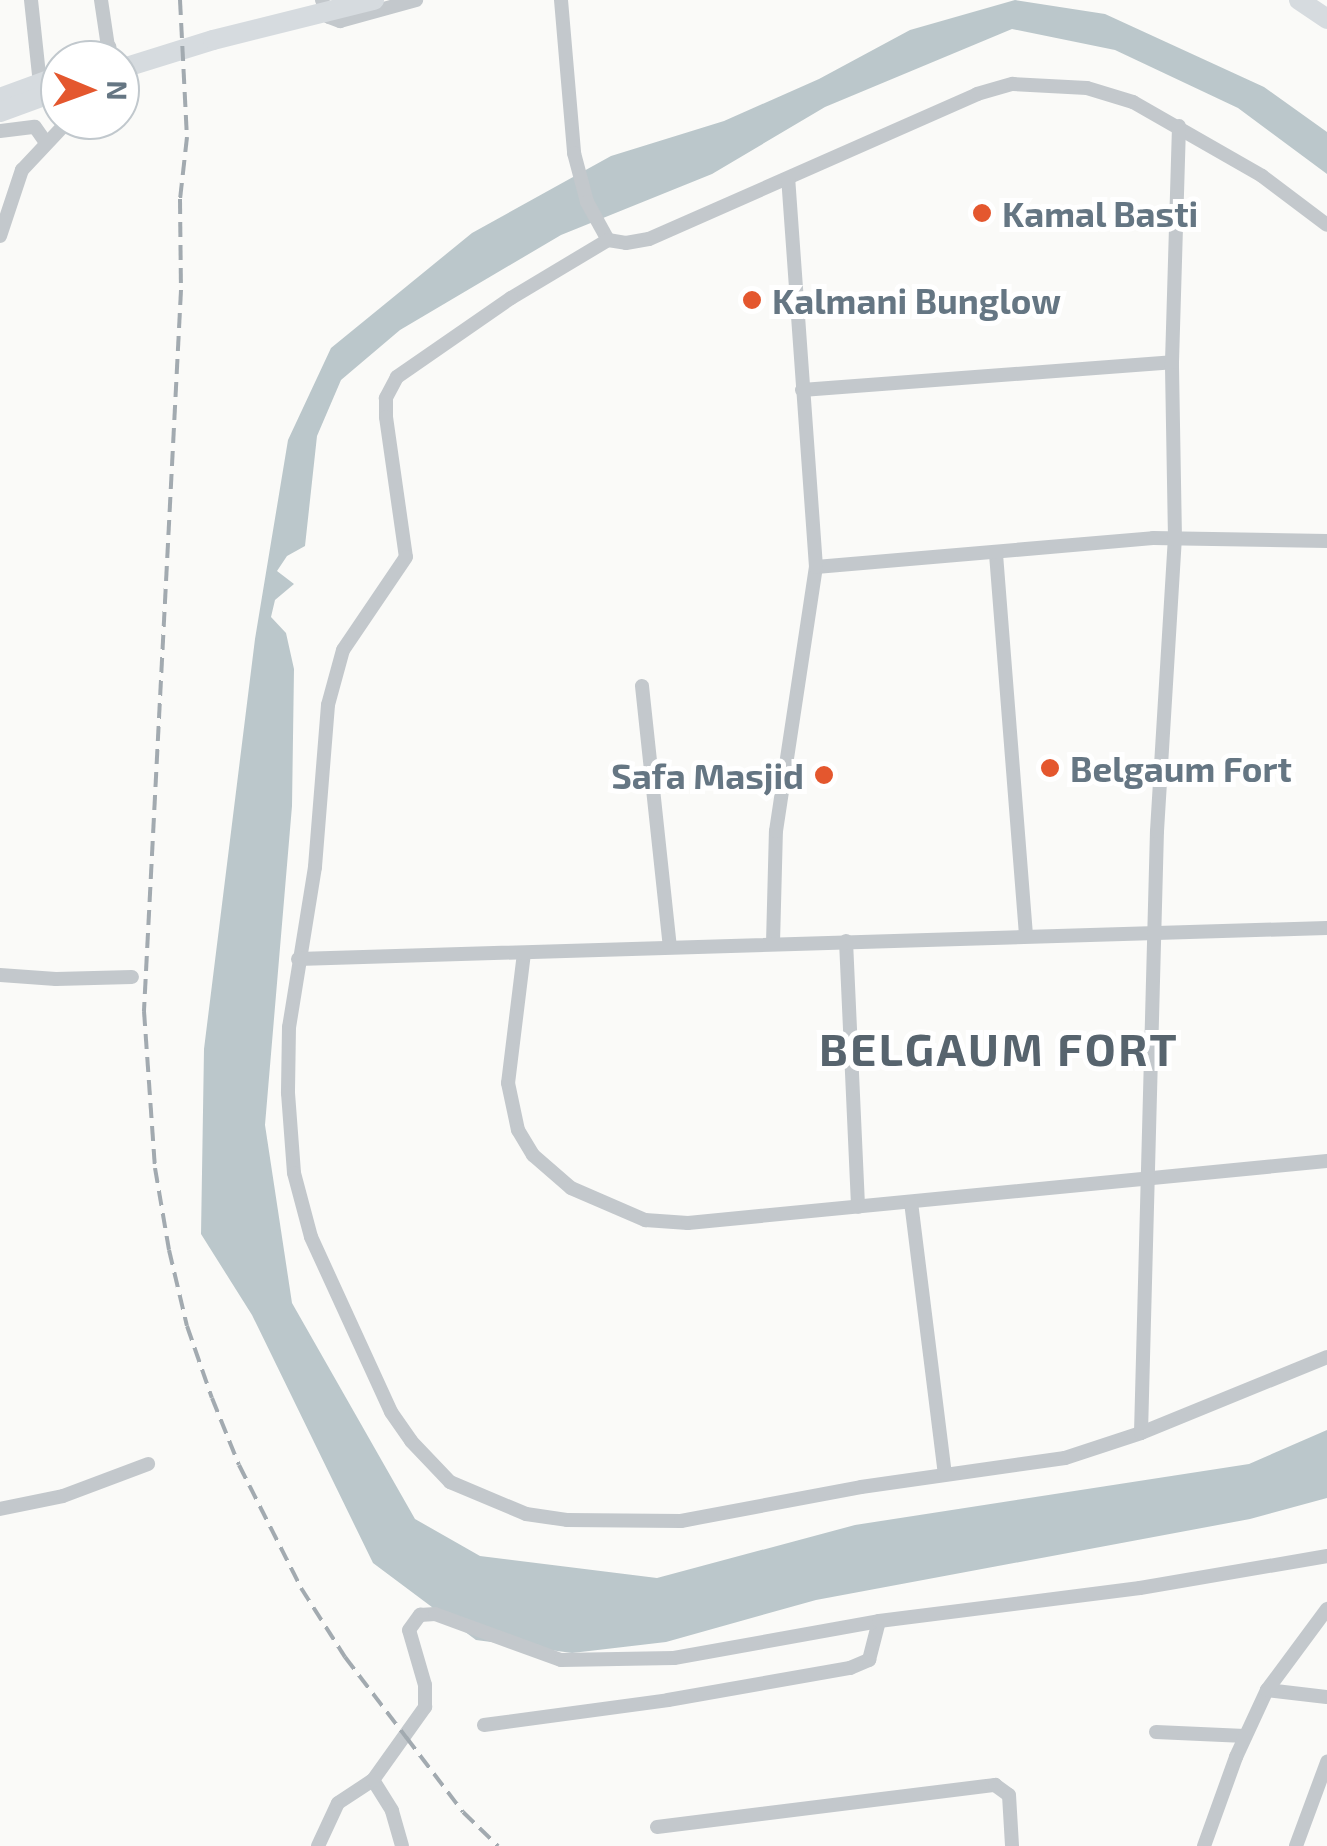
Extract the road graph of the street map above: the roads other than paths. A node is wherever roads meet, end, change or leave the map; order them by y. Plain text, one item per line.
1 (31, 0) edge
2 (102, 0) edge
3 (323, 0) edge
4 (374, 0) edge
5 (416, 0) edge
6 (561, 0) edge
7 (1299, 0) edge
8 (1315, 0) edge
9 (1327, 8) edge
10 (1327, 19) edge
11 (41, 40) edge
12 (107, 40) edge
13 (140, 47) edge
14 (140, 63) edge
15 (40, 78) edge
16 (40, 79) edge
17 (0, 90) edge
18 (40, 97) edge
19 (0, 98) edge
20 (0, 112) edge
21 (1179, 126) junction
22 (0, 131) edge
23 (49, 140) edge
24 (46, 143) junction
25 (788, 179) junction
26 (1327, 225) edge
27 (0, 236) edge
28 (608, 240) junction
29 (1172, 362) junction
30 (802, 390) junction
31 (1175, 539) junction
32 (1327, 542) edge
33 (996, 554) junction
34 (816, 568) junction
35 (642, 686) dead end
36 (1327, 928) edge
37 (1155, 930) junction
38 (1026, 935) junction
39 (846, 941) junction
40 (774, 942) junction
41 (670, 947) junction
42 (524, 953) junction
43 (298, 959) junction
44 (0, 975) edge
45 (132, 977) dead end
46 (1327, 1162) edge
47 (1148, 1179) junction
48 (911, 1202) junction
49 (858, 1207) junction
50 (1327, 1358) edge
51 (1142, 1432) junction
52 (148, 1464) dead end
53 (945, 1474) junction
54 (0, 1509) edge
55 (1327, 1556) edge
56 (1327, 1609) edge
57 (879, 1621) junction
58 (1267, 1690) junction
59 (1327, 1697) edge
60 (484, 1725) dead end
61 (1156, 1732) dead end
62 (1245, 1736) junction
63 (1327, 1762) edge
64 (374, 1780) junction
65 (657, 1828) dead end
66 (1012, 1845) edge
67 (318, 1846) edge
68 (402, 1846) edge
69 (1002, 1846) edge
70 (1204, 1846) edge
71 (1296, 1846) edge

1 - 11 street
2 - 12 street
3 - 5 street
3 - 13 main road
4 - 14 main road
6 - 28 street
7 - 10 main road
8 - 9 main road
15 - 17 street
16 - 19 main road
18 - 20 main road
21 - 25 street
21 - 26 street
21 - 29 street
22 - 24 street
23 - 24 street
24 - 27 street
25 - 28 street
25 - 30 street
28 - 43 street
29 - 30 street
29 - 31 street
30 - 34 street
31 - 32 street
31 - 33 street
31 - 37 street
33 - 34 street
33 - 38 street
34 - 40 street
35 - 41 street
36 - 37 street
37 - 38 street
37 - 47 street
38 - 39 street
39 - 40 street
39 - 49 street
40 - 41 street
41 - 42 street
42 - 43 street
42 - 49 street
43 - 53 street
44 - 45 street
46 - 47 street
47 - 48 street
47 - 51 street
48 - 49 street
48 - 53 street
50 - 51 street
51 - 53 street
52 - 54 street
55 - 57 street
56 - 58 street
57 - 60 street
57 - 64 street
58 - 59 street
58 - 62 street
61 - 62 street
62 - 70 street
63 - 71 street
64 - 67 street
64 - 68 street
65 - 66 street
66 - 69 street

